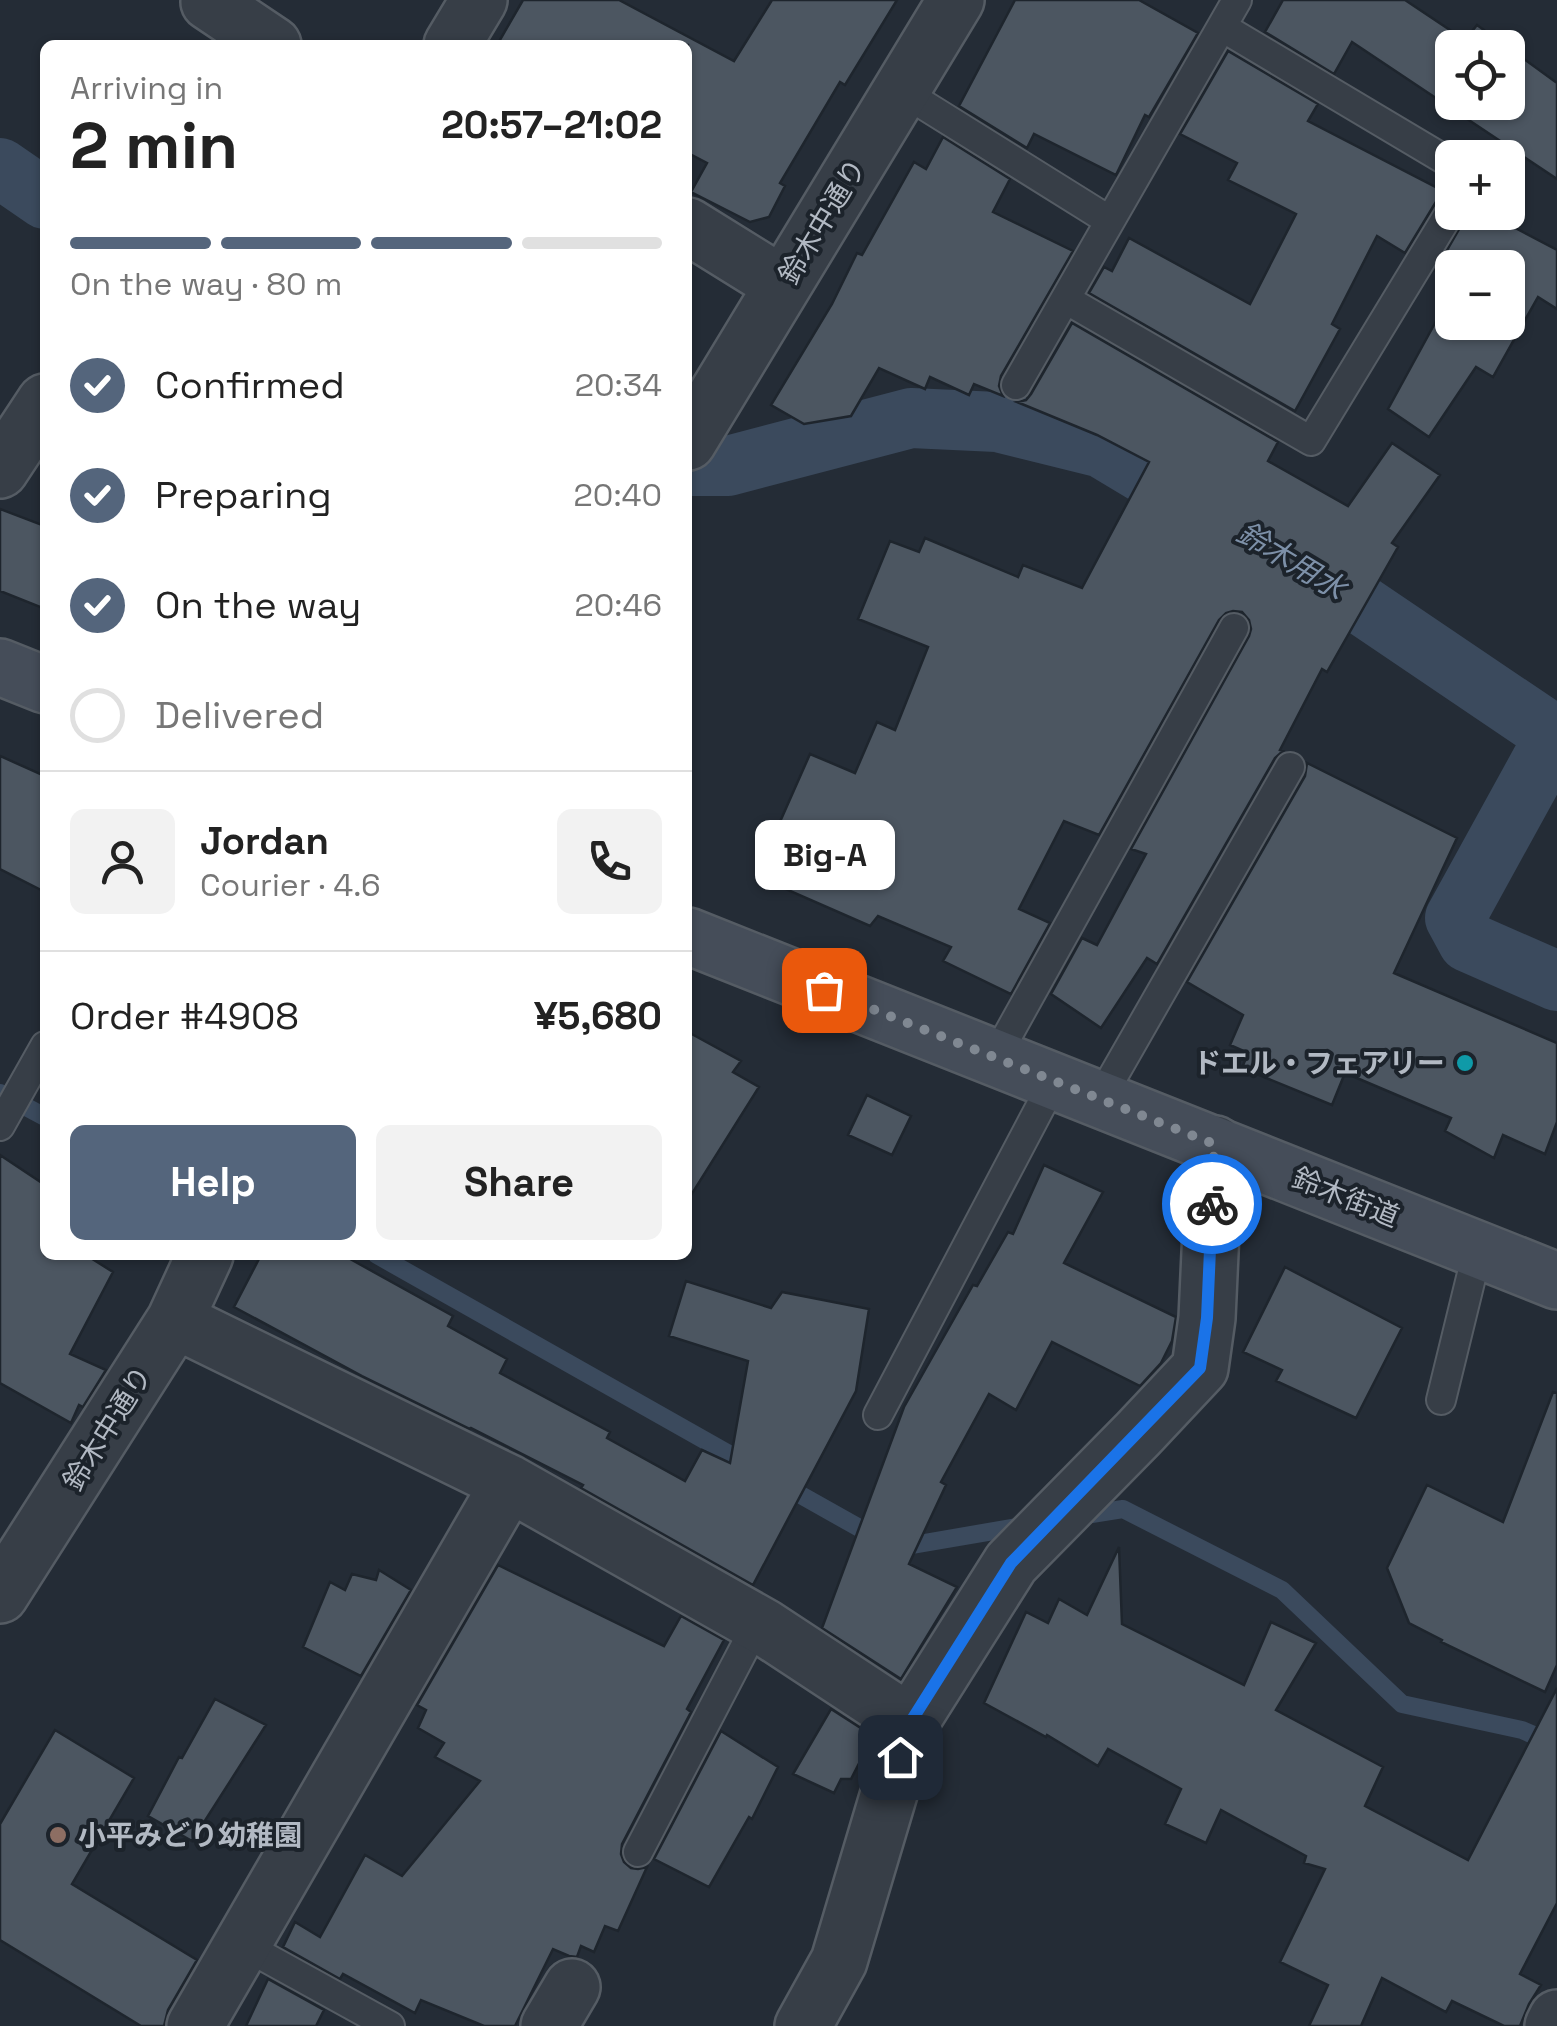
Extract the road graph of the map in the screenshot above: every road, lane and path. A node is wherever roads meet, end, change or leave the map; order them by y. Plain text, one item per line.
1 (210, 0) edge
2 (479, 0) edge
3 (956, 0) edge
4 (1237, 0) edge
5 (1222, 26) junction
6 (266, 40) edge
7 (455, 40) edge
8 (900, 90) junction
9 (1435, 154) edge
10 (1110, 221) junction
11 (692, 228) edge
12 (1439, 230) edge
13 (783, 285) junction
14 (1066, 300) junction
15 (1016, 385) dead end
16 (40, 410) edge
17 (692, 435) edge
18 (0, 470) edge
19 (1234, 628) dead end
20 (0, 667) edge
21 (40, 683) edge
22 (1290, 767) dead end
23 (692, 938) edge
24 (40, 1055) edge
25 (995, 1058) junction
26 (1077, 1090) junction
27 (0, 1126) edge
28 (1214, 1144) junction
29 (1478, 1249) junction
30 (202, 1260) edge
31 (1557, 1281) edge
32 (174, 1320) junction
33 (1441, 1400) dead end
34 (878, 1415) dead end
35 (509, 1483) junction
36 (0, 1595) edge
37 (758, 1624) junction
38 (910, 1723) junction
39 (638, 1852) dead end
40 (244, 1945) junction
41 (1557, 2018) edge
42 (195, 2026) edge
43 (390, 2026) edge
44 (802, 2026) edge
45 (1553, 2026) edge

1 - 6 street
2 - 7 street
3 - 8 street, 鈴木中通り
4 - 5 lane
5 - 9 lane
5 - 10 lane
8 - 10 lane
8 - 13 street, 鈴木中通り
10 - 14 lane
11 - 13 street
12 - 14 lane
13 - 17 street, 鈴木中通り
14 - 15 lane
16 - 18 street
19 - 25 lane
20 - 21 main road
22 - 26 lane
23 - 25 main road, 鈴木街道
24 - 27 lane
25 - 26 main road, 鈴木街道
26 - 28 main road, 鈴木街道
26 - 34 lane
28 - 29 main road, 鈴木街道
28 - 38 street
29 - 31 main road, 鈴木街道
29 - 33 lane
30 - 32 street, 鈴木中通り
32 - 35 street
32 - 36 street, 鈴木中通り
35 - 37 street
35 - 40 street
37 - 38 street
37 - 39 lane
38 - 44 street
40 - 42 street
40 - 43 lane
41 - 45 street

